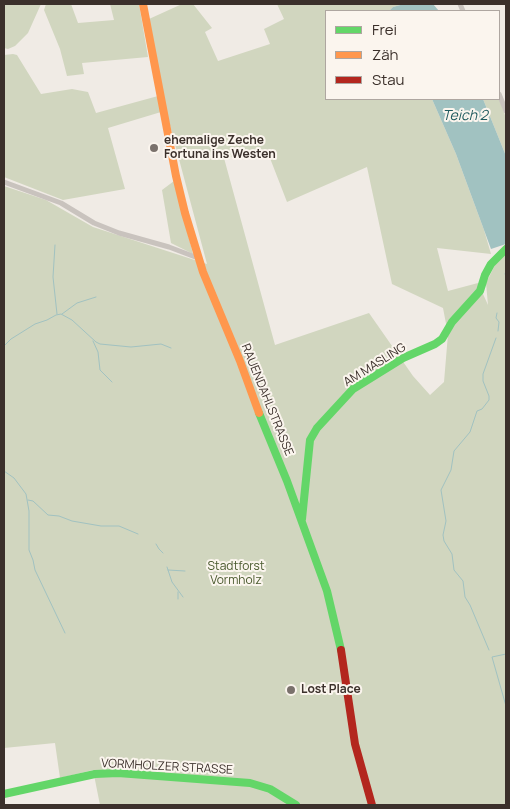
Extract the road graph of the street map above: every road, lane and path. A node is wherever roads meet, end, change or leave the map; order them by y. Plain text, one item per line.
1 (143, 4) edge
2 (500, 96) edge
3 (506, 111) edge
4 (4, 182) edge
5 (506, 249) edge
6 (198, 258) junction
7 (302, 523) junction
8 (4, 794) edge
9 (296, 805) edge
10 (372, 805) edge

1 - 6 street, RAUENDAHLSTRASSE
2 - 3 street
4 - 6 street
5 - 7 street, AM MASLING
6 - 7 street, RAUENDAHLSTRASSE
7 - 10 street, RAUENDAHLSTRASSE
8 - 9 street, VORMHOLZER STRASSE

